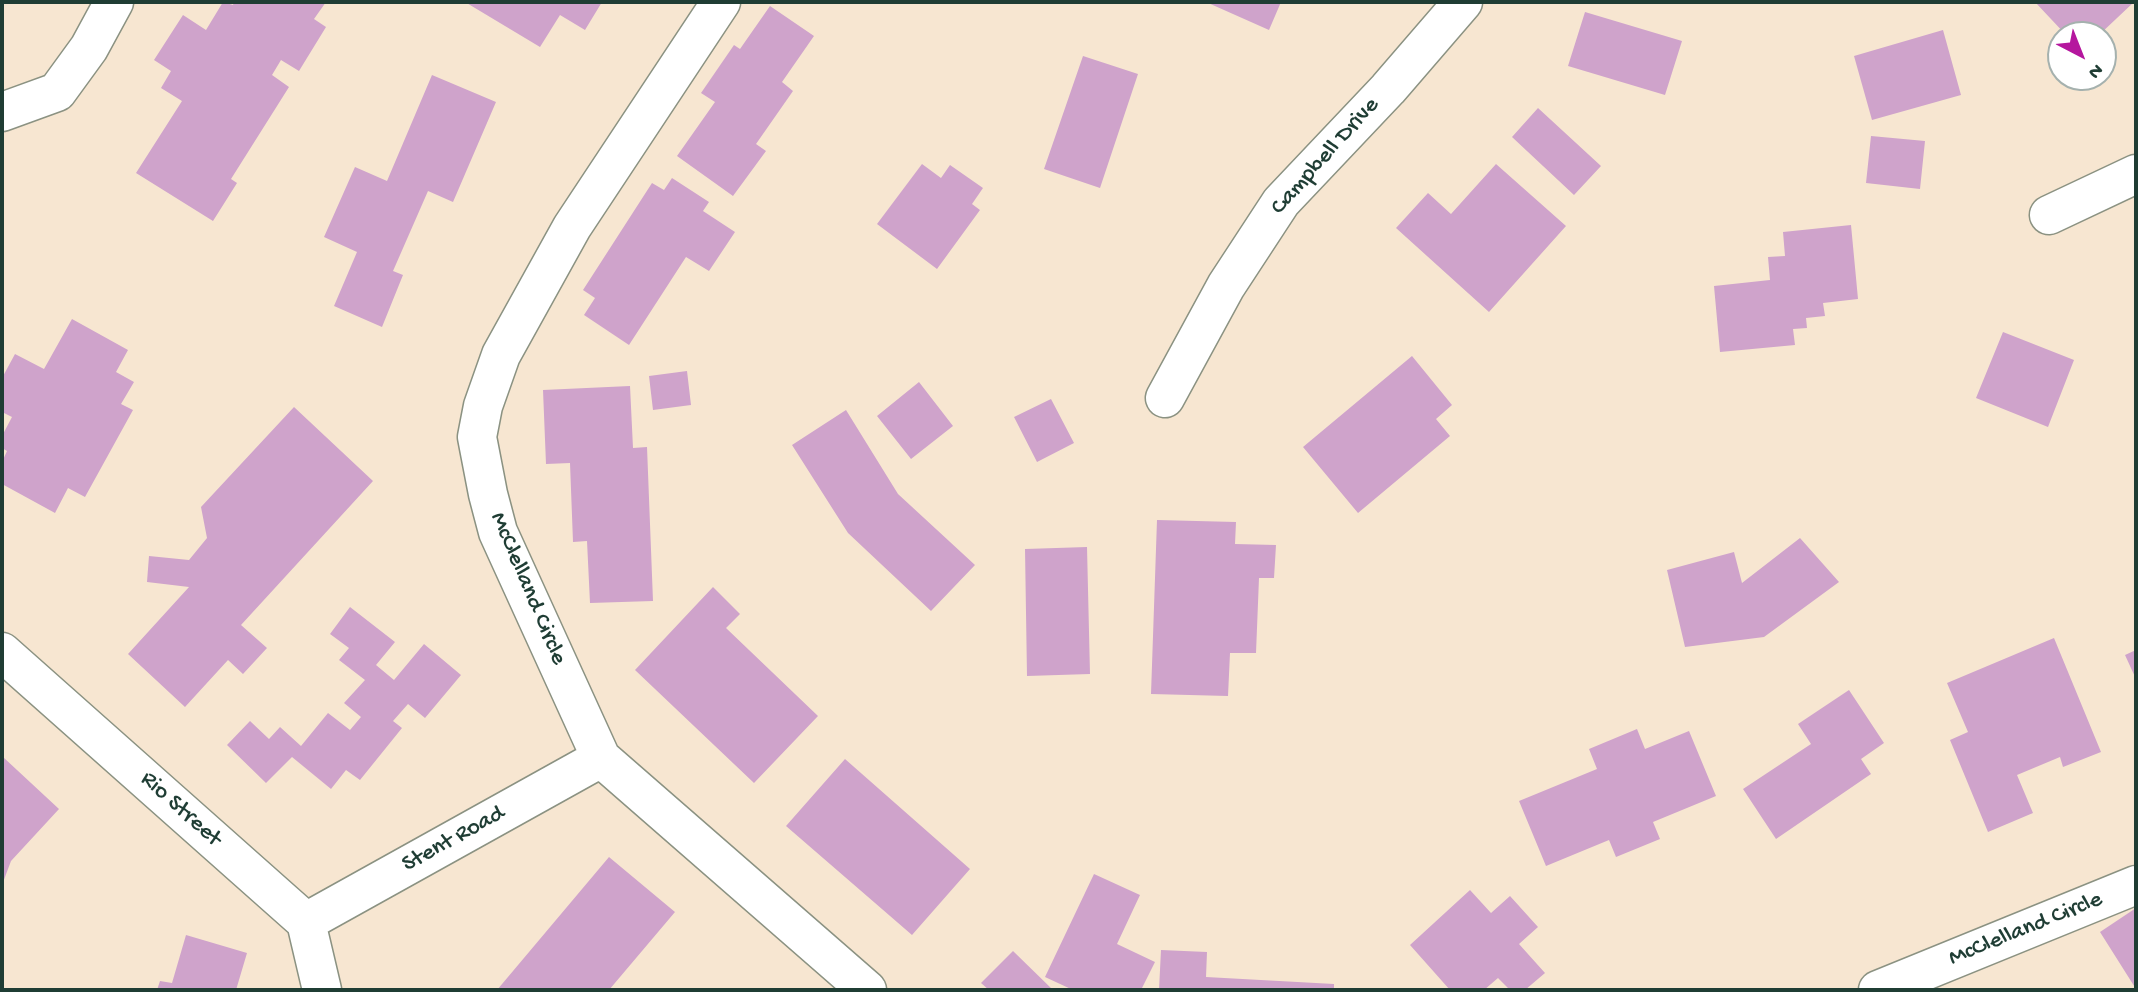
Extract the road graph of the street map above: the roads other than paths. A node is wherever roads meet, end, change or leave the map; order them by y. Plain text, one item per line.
1 (114, 2) edge
2 (721, 2) edge
3 (1463, 2) edge
4 (2, 112) edge
5 (2136, 174) edge
6 (2049, 215) dead end
7 (1165, 398) dead end
8 (2, 652) edge
9 (601, 758) junction
10 (2136, 885) edge
11 (306, 922) junction
12 (322, 990) edge
13 (867, 990) edge
14 (1878, 990) edge

1 - 4 street
2 - 9 street, McClelland Circle
3 - 7 street, Campbell Drive
5 - 6 street
8 - 11 street, Rio Street
9 - 11 street, Stent Road
9 - 13 street, McClelland Circle
10 - 14 street, McClelland Circle
11 - 12 street

